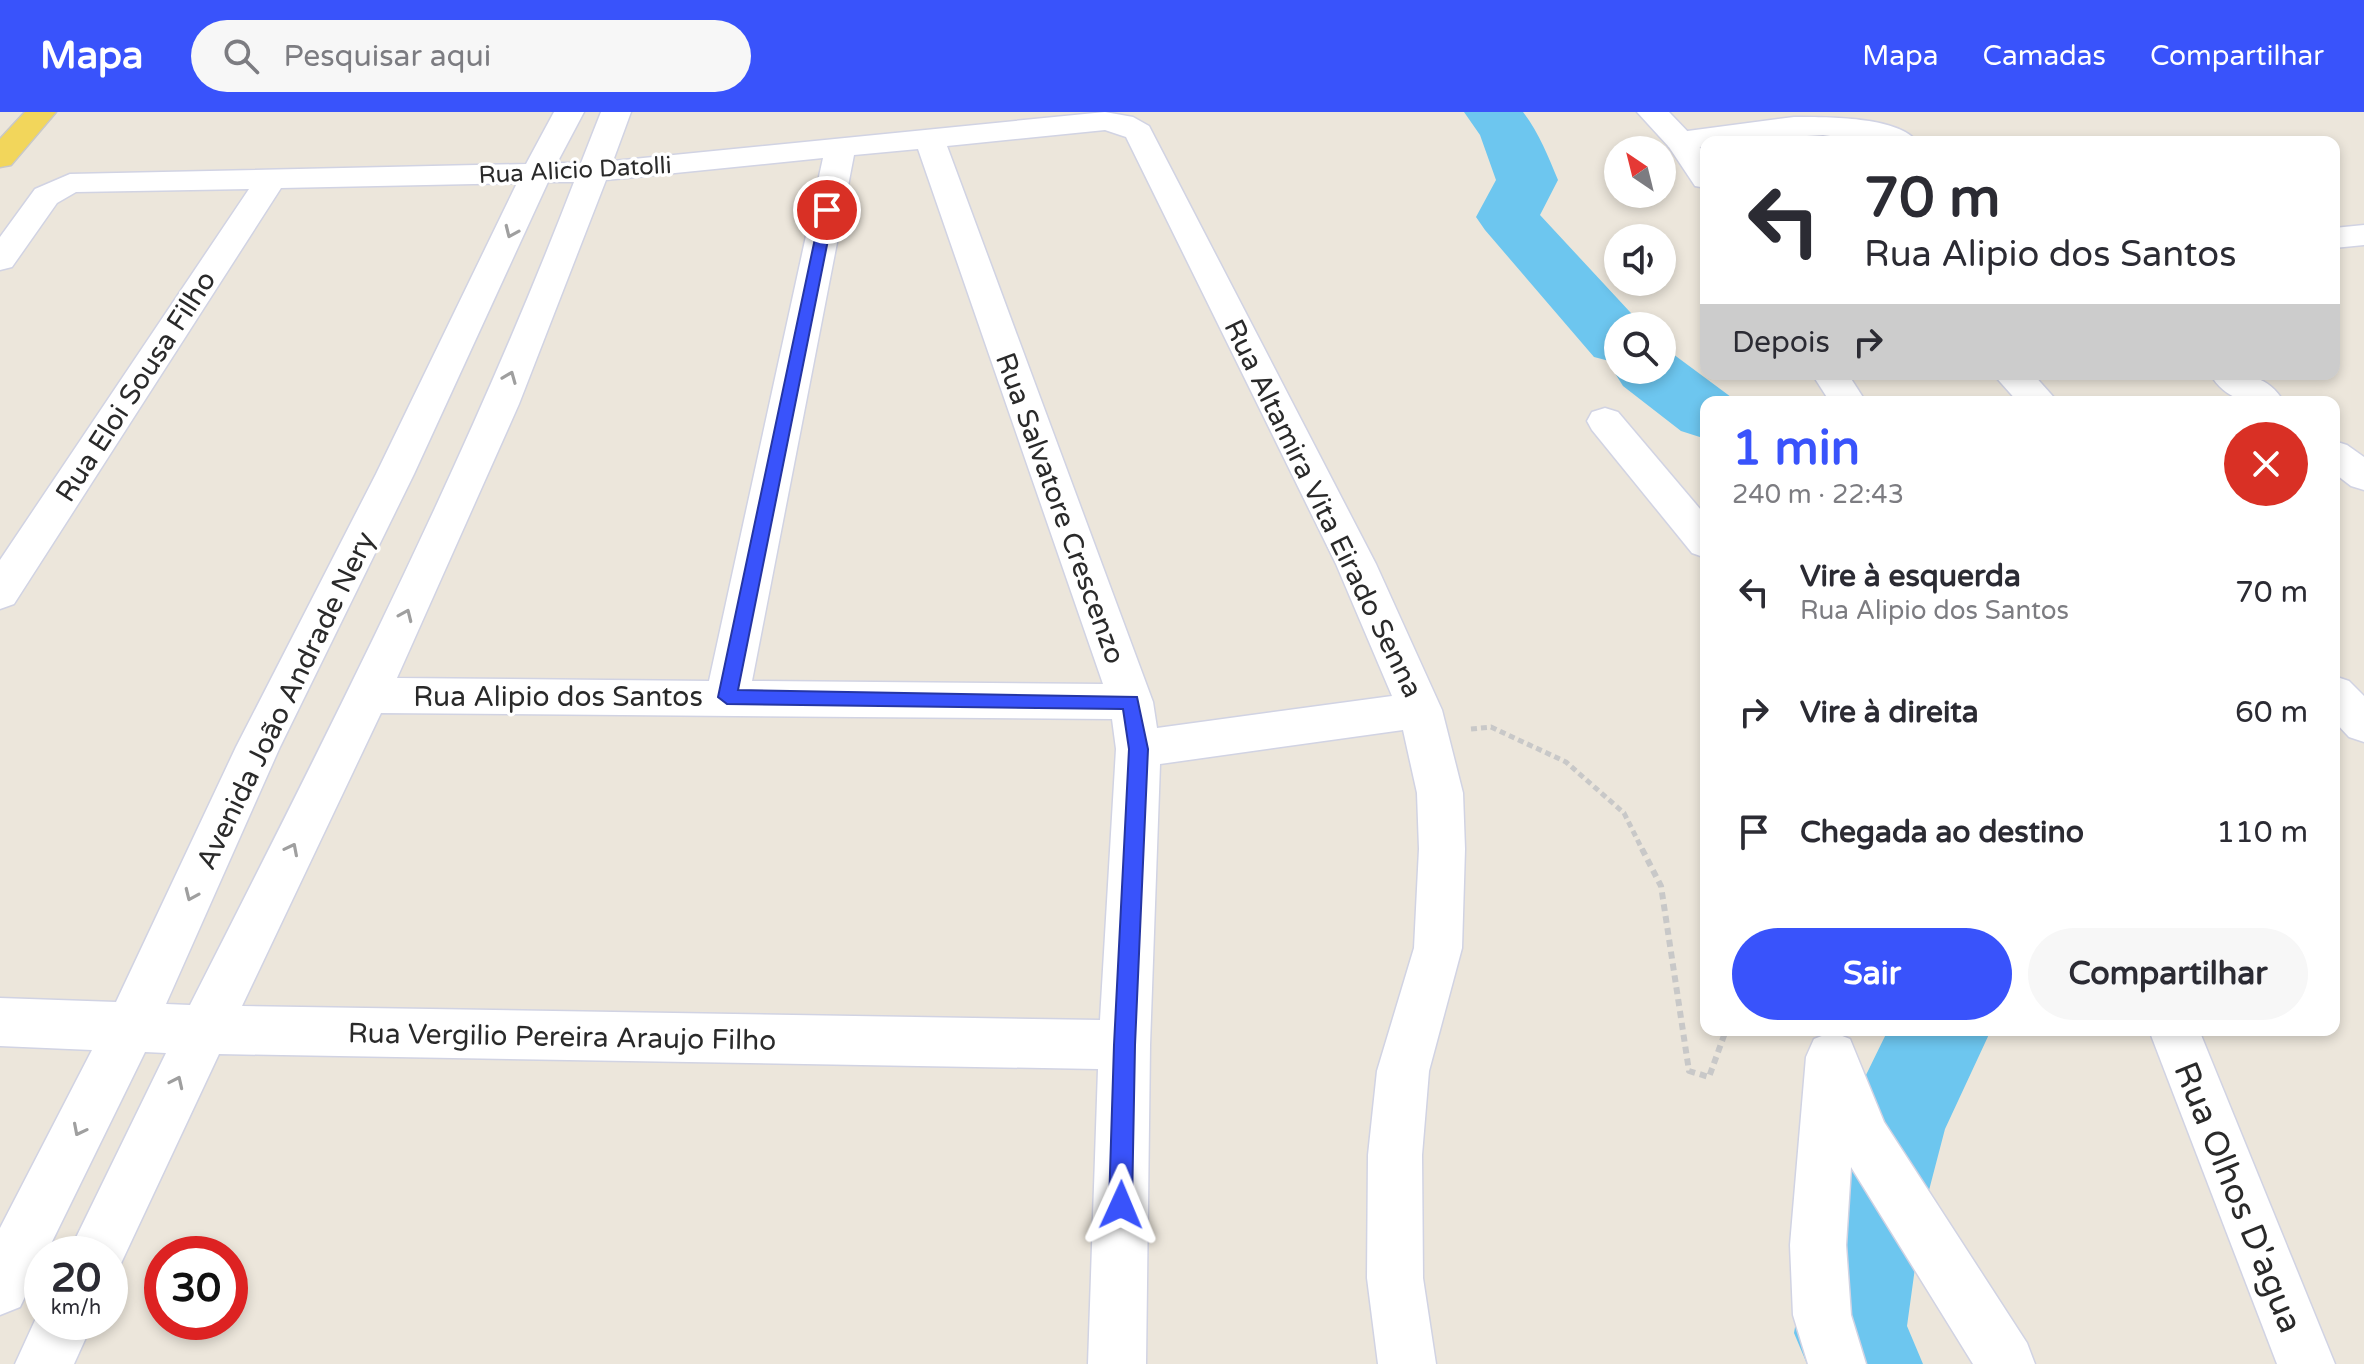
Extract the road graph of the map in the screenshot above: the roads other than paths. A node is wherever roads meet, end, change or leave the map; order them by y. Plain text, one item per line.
1 (41, 112) edge
2 (569, 112) edge
3 (616, 112) edge
4 (1652, 112) edge
5 (1105, 121) joint
6 (1806, 132) edge
7 (1750, 136) edge
8 (1890, 136) edge
9 (1700, 140) edge
10 (930, 141) junction
11 (1680, 141) junction
12 (840, 150) junction
13 (0, 158) edge
14 (1700, 170) edge
15 (594, 172) junction
16 (537, 173) junction
17 (270, 180) junction
18 (2364, 235) edge
19 (2340, 237) edge
20 (0, 260) edge
21 (2017, 380) edge
22 (2236, 380) edge
23 (2034, 396) edge
24 (2258, 396) edge
25 (1605, 421) dead end
26 (472, 471) junction
27 (395, 474) junction
28 (1700, 536) edge
29 (0, 593) edge
30 (370, 695) junction
31 (727, 697) junction
32 (2340, 699) edge
33 (1131, 702) junction
34 (1423, 722) junction
35 (2364, 724) edge
36 (1138, 749) junction
37 (0, 1022) edge
38 (131, 1026) junction
39 (202, 1030) junction
40 (2176, 1036) edge
41 (1831, 1044) edge
42 (1124, 1045) junction
43 (105, 1236) edge
44 (0, 1287) edge
45 (55, 1340) edge
46 (44, 1364) edge
47 (1117, 1364) edge
48 (1407, 1364) edge
49 (1837, 1364) edge
50 (2006, 1364) edge
51 (2306, 1364) edge

1 - 13 main road
2 - 16 street, Avenida João Andrade Nery
3 - 15 street
4 - 11 street
5 - 10 street, Rua Alicio Datolli
5 - 34 street, Rua Altamira Vita Eirado Senna
6 - 7 street
6 - 8 street
9 - 11 street
10 - 12 street, Rua Alicio Datolli
10 - 33 street, Rua Salvatore Crescenzo
11 - 14 street
12 - 15 street, Rua Alicio Datolli
12 - 31 street
15 - 16 street, Rua Alicio Datolli
26 -> 15 street
16 - 17 street, Rua Alicio Datolli
16 -> 27 street, Avenida João Andrade Nery
17 - 20 street, Rua Alicio Datolli
17 - 29 street, Rua Eloi Sousa Filho
18 - 19 street
21 - 23 street
22 - 24 street
25 - 28 street
26 - 27 street
30 -> 26 street
27 -> 38 street, Avenida João Andrade Nery
30 - 31 street, Rua Alipio dos Santos
39 -> 30 street
31 - 33 street, Rua Alipio dos Santos
32 - 35 street
33 - 36 street, Rua Salvatore Crescenzo
34 - 36 street
34 - 48 street, Rua Altamira Vita Eirado Senna
36 - 42 street, Rua Salvatore Crescenzo
37 - 38 street, Rua Vergilio Pereira Araujo Filho
38 - 39 street, Rua Vergilio Pereira Araujo Filho
38 -> 44 street, Avenida João Andrade Nery
39 - 42 street, Rua Vergilio Pereira Araujo Filho
43 -> 39 street
40 - 51 street, Rua Olhos D'agua
41 - 49 street
41 - 50 street
42 - 47 street, Rua Salvatore Crescenzo
45 - 46 street

